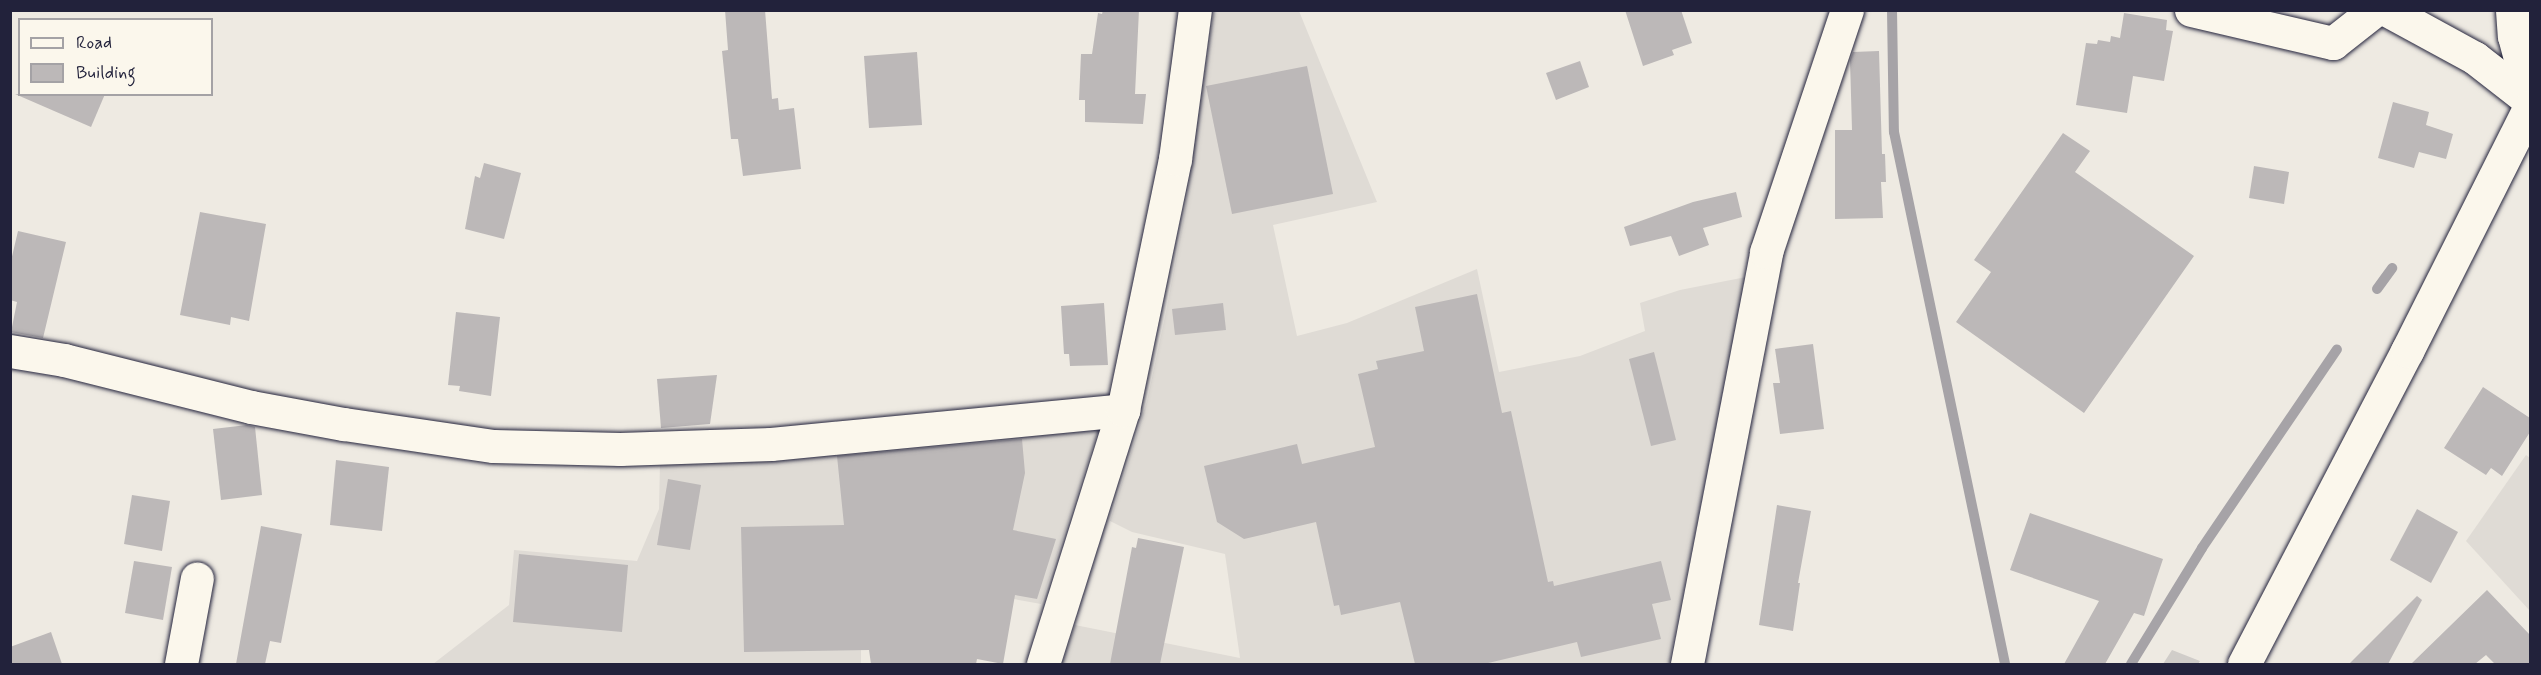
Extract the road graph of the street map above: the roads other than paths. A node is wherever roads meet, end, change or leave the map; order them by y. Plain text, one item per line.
1 (1195, 10) edge
2 (1847, 10) edge
3 (2191, 10) edge
4 (2375, 10) edge
5 (2388, 10) edge
6 (2512, 10) edge
7 (2530, 96) edge
8 (2530, 101) edge
9 (2530, 106) edge
10 (10, 351) edge
11 (1123, 411) junction
12 (197, 578) dead end
13 (181, 664) edge
14 (1043, 664) edge
15 (1687, 664) edge
16 (2244, 664) edge

1 - 11 street
2 - 15 street
3 - 4 street
5 - 8 street
6 - 7 street
9 - 16 street
10 - 11 street
11 - 14 street
12 - 13 street

